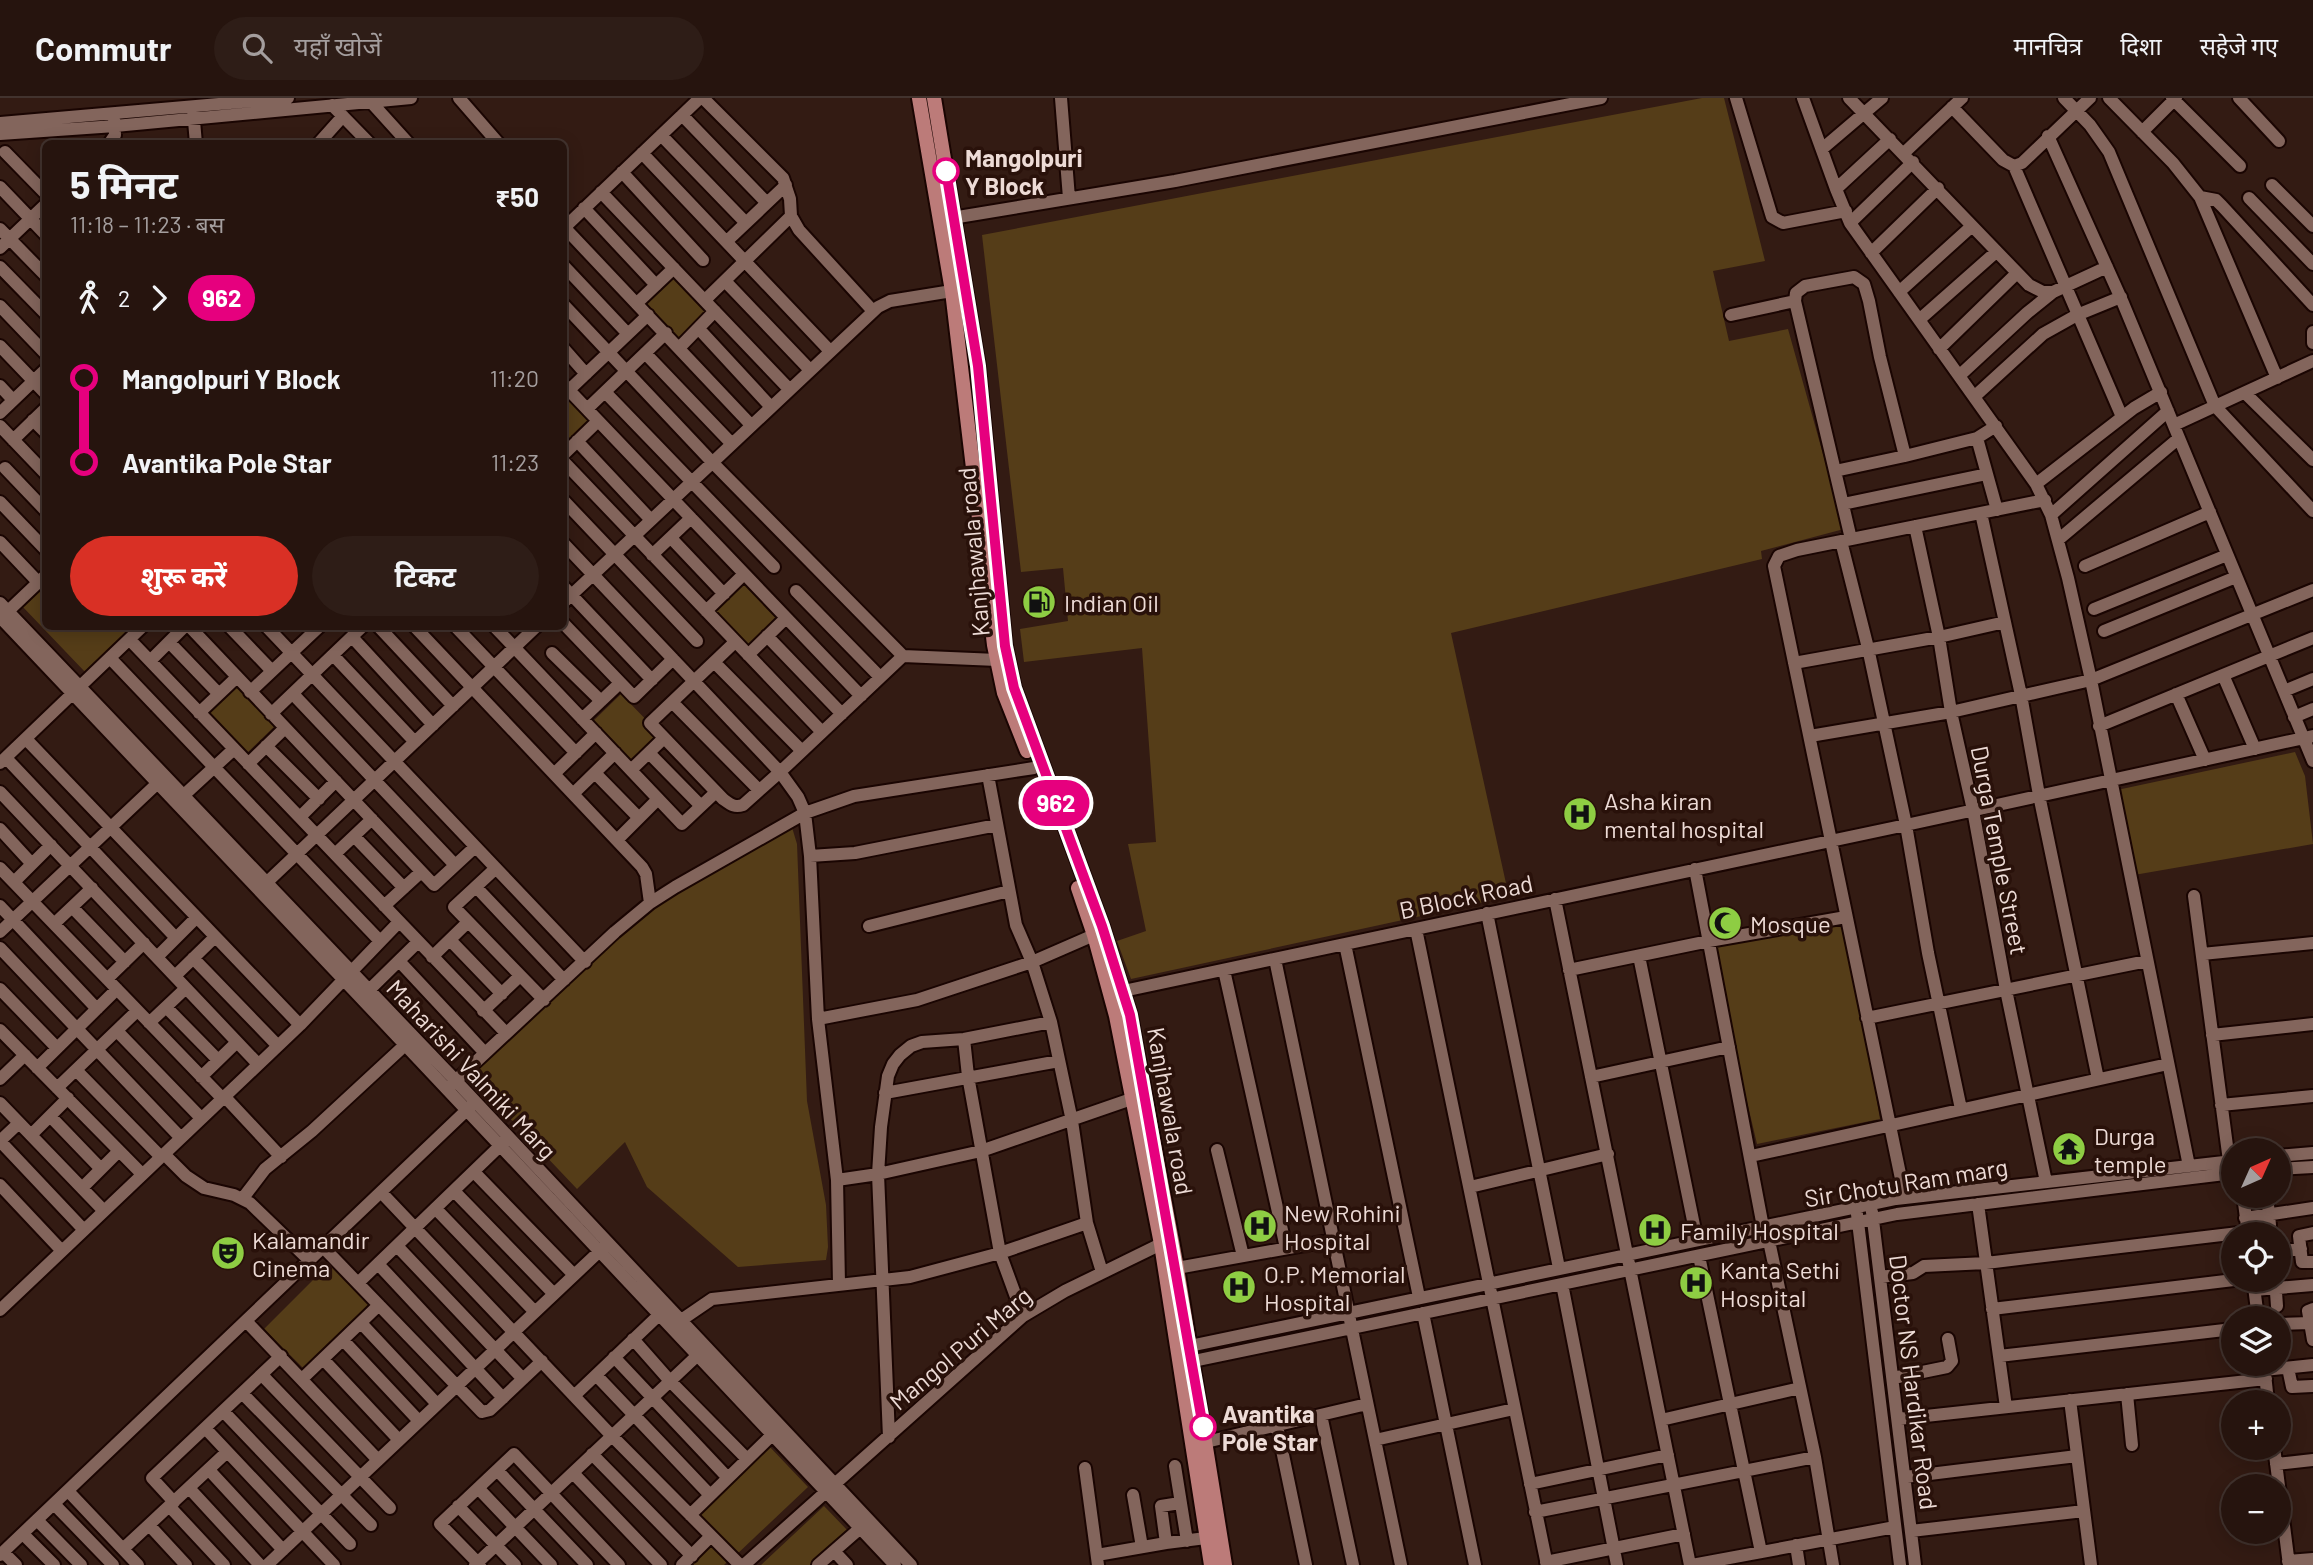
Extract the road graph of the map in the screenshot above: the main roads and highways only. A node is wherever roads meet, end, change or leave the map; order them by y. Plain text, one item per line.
1 (919, 98) edge
2 (934, 98) edge
3 (992, 579) junction
4 (1116, 993) junction
5 (1138, 1096) junction
6 (1183, 1347) junction
7 (1186, 1363) junction
8 (1214, 1538) junction
9 (1210, 1565) edge
10 (1225, 1565) edge

1 - 3 main road, Kanjhawala road
2 - 3 main road, Kanjhawala road
3 - 4 main road, Kanjhawala road
3 - 4 main road, Kanjhawala road
4 - 5 main road, Kanjhawala road
5 - 6 main road, Kanjhawala road
5 - 6 main road, Kanjhawala road
6 - 7 main road, Kanjhawala road
7 - 8 main road, Kanjhawala road
7 - 8 main road, Kanjhawala road
8 - 9 main road, Kanjhawala road
8 - 10 main road, Kanjhawala road

